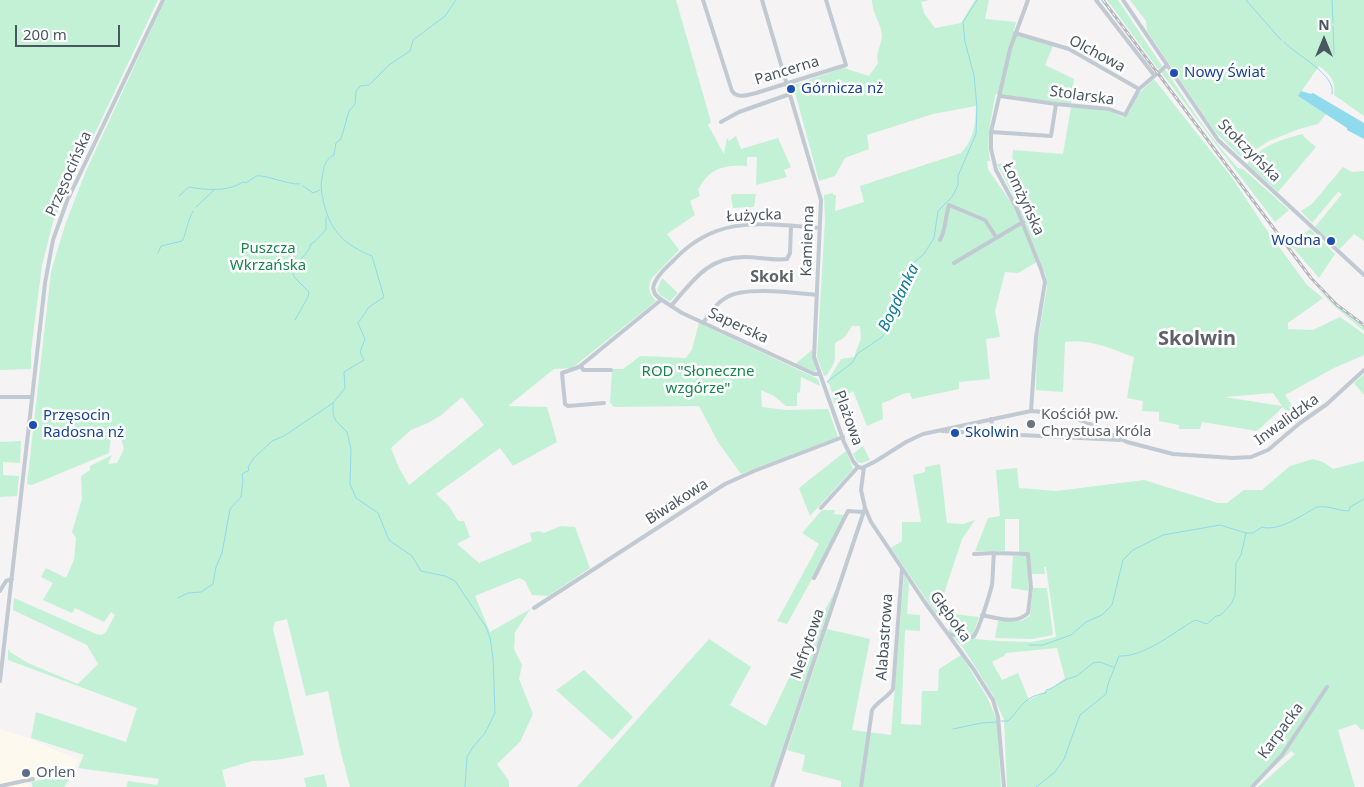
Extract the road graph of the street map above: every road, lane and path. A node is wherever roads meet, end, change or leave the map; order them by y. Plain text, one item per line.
1 (163, 0) edge
2 (703, 0) edge
3 (762, 0) edge
4 (826, 0) edge
5 (1028, 0) edge
6 (1096, 0) edge
7 (1122, 0) edge
8 (1015, 33) junction
9 (1166, 66) junction
10 (1154, 76) junction
11 (787, 83) junction
12 (1139, 89) junction
13 (790, 94) junction
14 (1000, 96) junction
15 (1056, 104) junction
16 (721, 122) dead end
17 (991, 132) junction
18 (1023, 222) junction
19 (791, 226) junction
20 (820, 228) junction
21 (996, 237) junction
22 (940, 240) dead end
23 (954, 263) dead end
24 (1364, 275) edge
25 (653, 288) joint
26 (817, 295) junction
27 (661, 300) junction
28 (671, 306) junction
29 (703, 323) junction
30 (581, 365) junction
31 (611, 370) dead end
32 (1364, 370) edge
33 (820, 374) junction
34 (0, 397) edge
35 (32, 397) junction
36 (604, 403) dead end
37 (1031, 410) junction
38 (992, 419) junction
39 (958, 426) junction
40 (1102, 430) junction
41 (935, 431) junction
42 (958, 431) junction
43 (994, 433) junction
44 (843, 437) junction
45 (1099, 438) junction
46 (1123, 440) junction
47 (864, 467) junction
48 (858, 468) junction
49 (821, 508) dead end
50 (864, 510) junction
51 (994, 553) junction
52 (974, 554) dead end
53 (902, 569) junction
54 (814, 578) dead end
55 (12, 579) junction
56 (0, 591) edge
57 (534, 608) dead end
58 (982, 615) junction
59 (948, 634) junction
60 (0, 681) edge
61 (1327, 687) dead end
62 (33, 779) dead end
63 (0, 786) edge
64 (772, 787) edge
65 (861, 787) edge
66 (1004, 787) edge
67 (1252, 787) edge

1 - 35 street, Przęsocińska
2 - 11 street, Pancerna
3 - 11 street, Kamienna
4 - 11 street, Pancerna
5 - 8 street, Łomżyńska
6 - 10 street
7 - 9 street, Stołczyńska
8 - 12 street, Olchowa
8 - 14 street, Łomżyńska
9 - 10 street, Stolarska
9 - 24 street, Stołczyńska
10 - 12 street, Stolarska
11 - 13 street, Kamienna
12 - 15 street, Stolarska
13 - 16 street, Pancerna
13 - 20 street, Kamienna
14 - 15 street, Stolarska
14 - 17 street, Łomżyńska
15 - 17 street
17 - 18 street, Łomżyńska
18 - 21 street
18 - 37 street, Łomżyńska
19 - 20 street, Łużycka
19 - 25 street, Łużycka
19 - 28 street
20 - 26 street, Kamienna
21 - 22 street
21 - 23 street
25 - 27 street, Saperska
26 - 29 street
26 - 33 street, Kamienna
27 - 28 street, Saperska
27 - 30 street
28 - 29 street, Saperska
29 - 33 street, Saperska
30 - 31 street
30 - 36 street
32 - 46 street, Inwalidzka
33 - 44 street, Plażowa
34 - 35 street
35 - 55 street, Przęsocińska
37 - 38 street, Inwalidzka
37 - 40 street, Inwalidzka
38 - 39 street, Inwalidzka
38 - 43 street
39 - 41 street, Inwalidzka
39 - 42 street
40 - 45 street
40 - 46 street, Inwalidzka
41 - 42 street, Inwalidzka
41 - 47 street, Inwalidzka
42 - 43 street, Inwalidzka
43 - 45 street, Inwalidzka
44 - 48 street, Plażowa
44 - 57 street, Biwakowa
45 - 46 street, Inwalidzka
47 - 48 street, Inwalidzka
47 - 50 street, Głęboka
48 - 49 street
50 - 53 street, Głęboka
50 - 54 street
50 - 64 street, Nefrytowa
51 - 52 street
51 - 58 street
51 - 58 street
53 - 59 street, Głęboka
53 - 65 street, Alabastrowa
55 - 56 street
55 - 60 street, Przęsocińska
58 - 59 street
59 - 66 street, Głęboka
61 - 67 street, Karpacka
62 - 63 street

